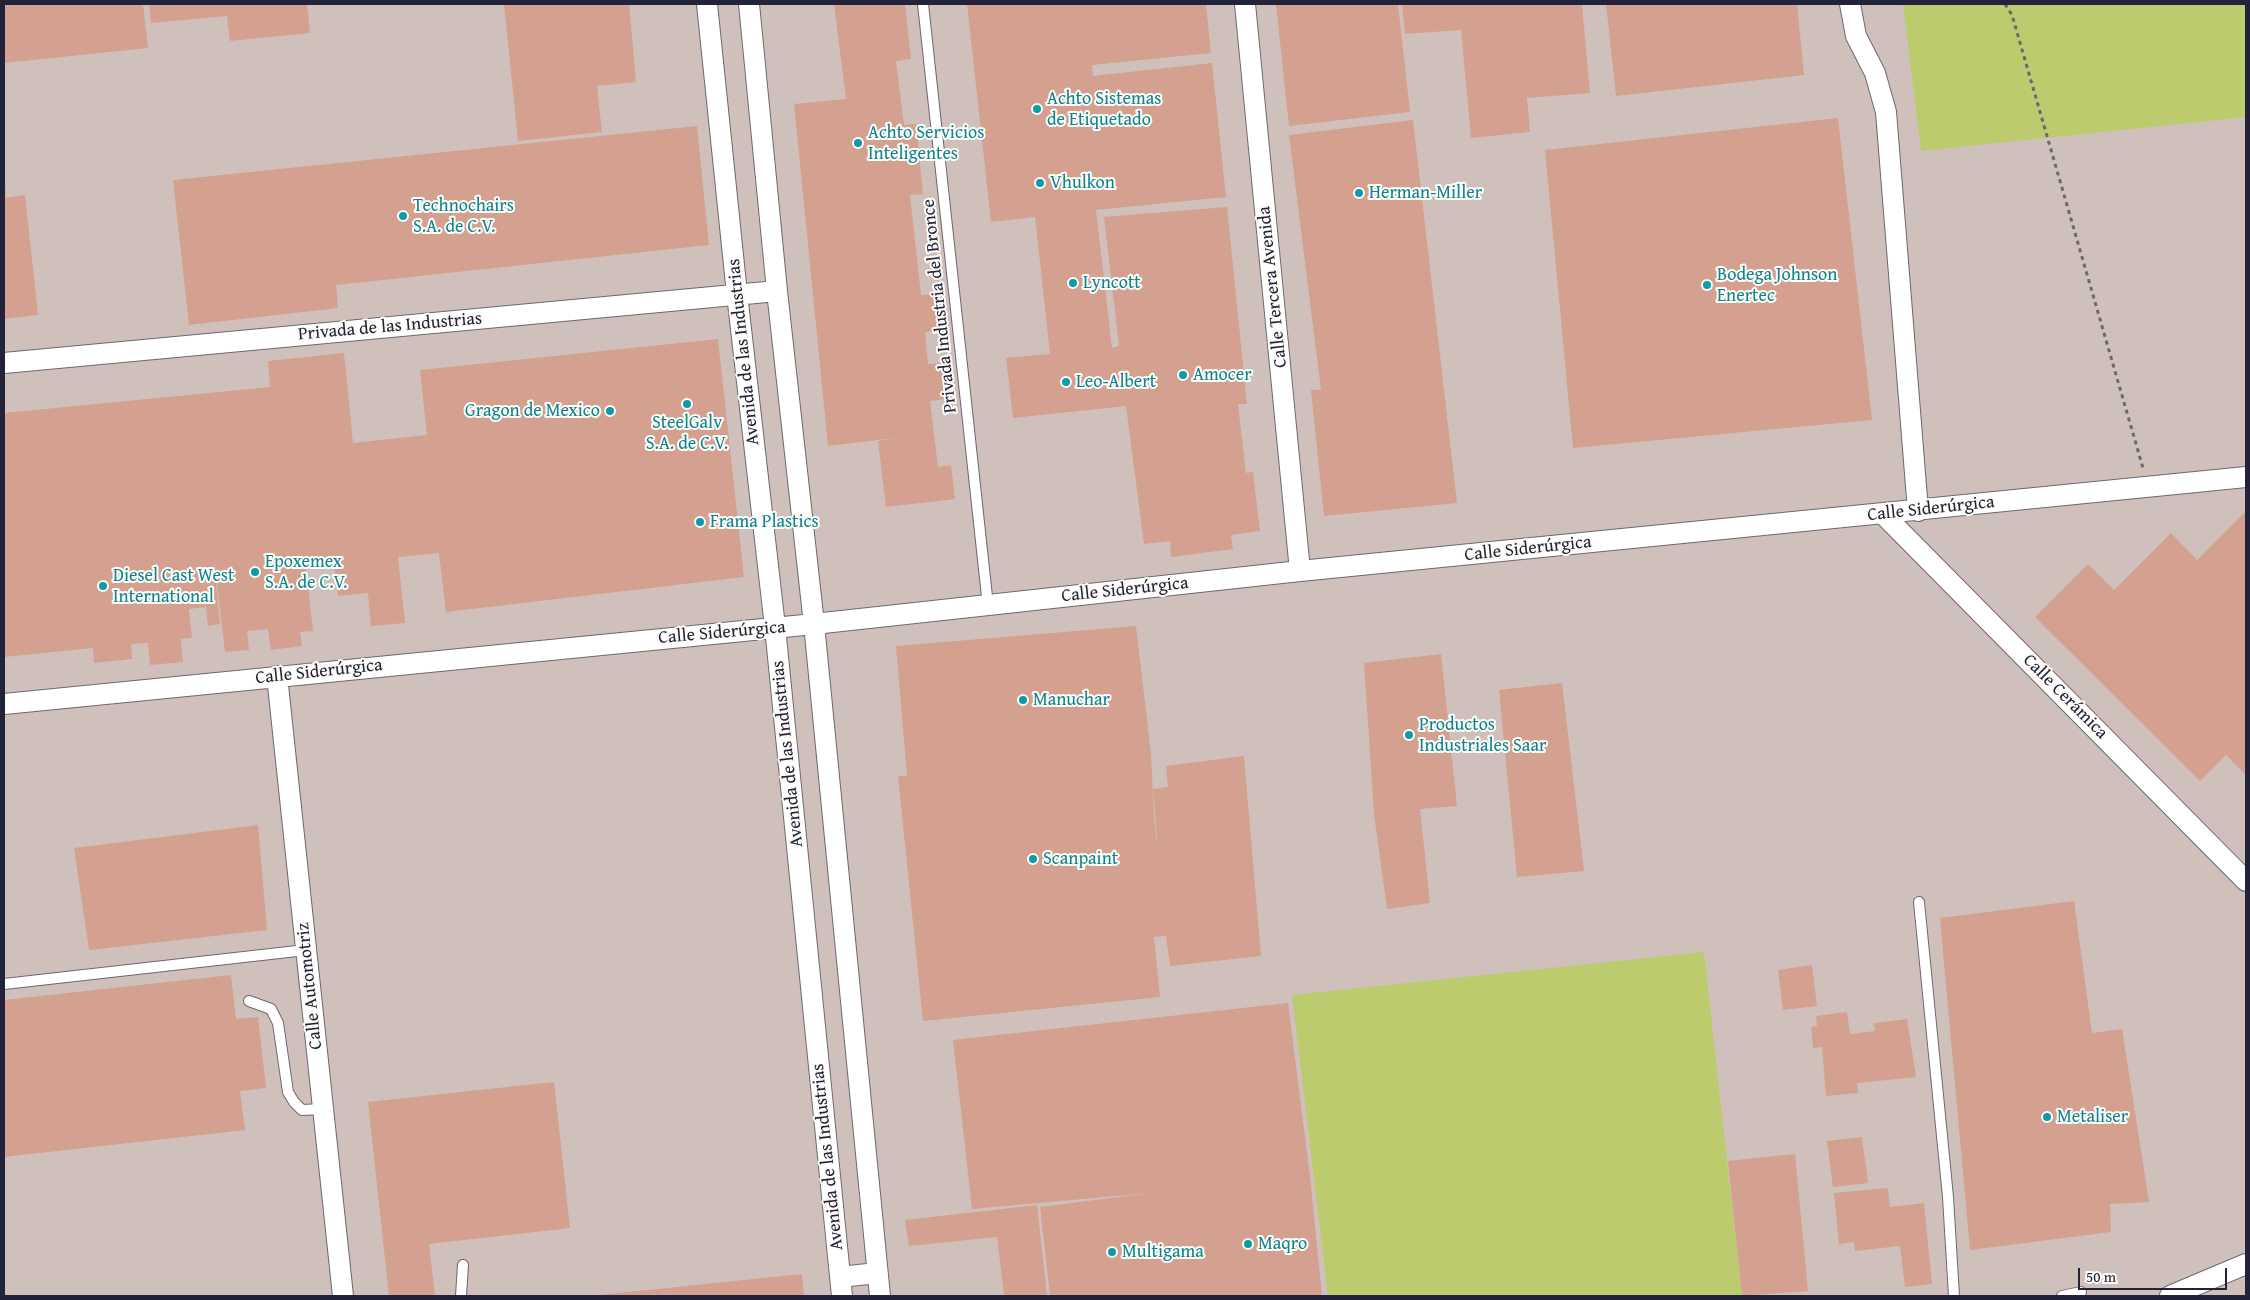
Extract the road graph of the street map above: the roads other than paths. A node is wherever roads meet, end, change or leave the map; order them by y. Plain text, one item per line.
1 (707, 4) edge
2 (749, 4) edge
3 (923, 4) edge
4 (1245, 4) edge
5 (1850, 4) edge
6 (777, 291) junction
7 (737, 294) junction
8 (4, 363) edge
9 (2246, 477) edge
10 (1918, 511) junction
11 (1883, 514) junction
12 (1300, 571) junction
13 (988, 606) junction
14 (814, 624) junction
15 (775, 627) junction
16 (277, 676) junction
17 (4, 704) edge
18 (2246, 881) edge
19 (1919, 902) dead end
20 (306, 950) junction
21 (4, 984) edge
22 (249, 1000) dead end
23 (323, 1109) junction
24 (463, 1264) dead end
25 (2246, 1264) edge
26 (877, 1273) junction
27 (841, 1286) edge
28 (2081, 1292) dead end
29 (344, 1296) edge
30 (462, 1296) edge
31 (880, 1296) edge
32 (1954, 1296) edge
33 (2062, 1296) edge
34 (2170, 1296) edge

1 - 7 street, Avenida de las Industrias
2 - 6 street
3 - 13 lane, Privada Industria del Bronce
4 - 12 street, Calle Tercera Avenida
5 - 10 street
6 - 7 street, Privada de las Industrias
6 - 14 street
7 - 8 street, Privada de las Industrias
7 - 15 street, Avenida de las Industrias
9 - 10 street, Calle Siderúrgica
10 - 11 street, Calle Siderúrgica
11 - 12 street, Calle Siderúrgica
11 - 18 street, Calle Cerámica
12 - 13 street, Calle Siderúrgica
13 - 14 street, Calle Siderúrgica
14 - 15 street, Calle Siderúrgica
14 - 26 street
15 - 16 street, Calle Siderúrgica
15 - 27 street, Avenida de las Industrias
16 - 17 street, Calle Siderúrgica
16 - 20 street, Calle Automotriz
19 - 32 lane
20 - 21 lane
20 - 23 street, Calle Automotriz
22 - 23 lane
23 - 29 street, Calle Automotriz
24 - 30 lane
25 - 34 street
26 - 27 street
26 - 31 street
28 - 33 lane

